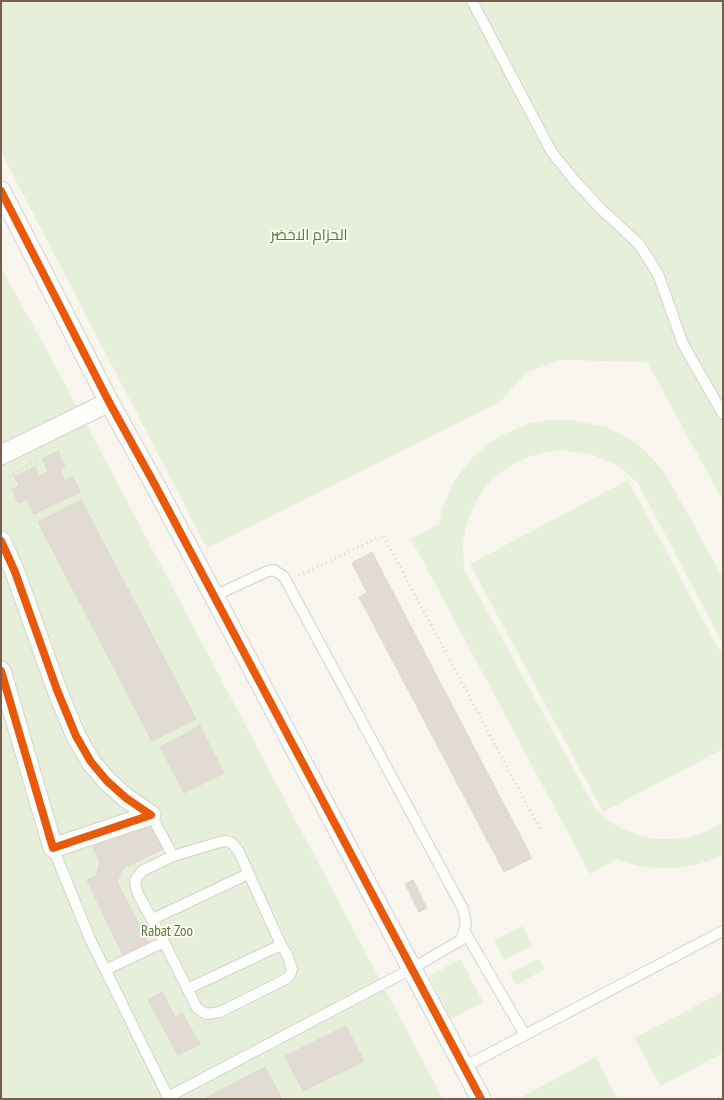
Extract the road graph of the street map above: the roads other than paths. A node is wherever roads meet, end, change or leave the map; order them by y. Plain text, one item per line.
1 (472, 1) edge
2 (1, 191) edge
3 (109, 402) junction
4 (723, 414) edge
5 (1, 454) edge
6 (1, 540) edge
7 (214, 596) junction
8 (1, 671) edge
9 (150, 815) junction
10 (53, 848) junction
11 (173, 856) junction
12 (248, 874) junction
13 (153, 919) junction
14 (723, 931) edge
15 (465, 932) junction
16 (164, 942) junction
17 (281, 945) junction
18 (413, 968) junction
19 (105, 970) junction
20 (187, 989) junction
21 (525, 1035) junction
22 (464, 1067) junction
23 (168, 1098) edge
24 (481, 1099) edge

1 - 4 lane
2 - 3 street
3 - 5 street
3 - 7 street
6 - 9 street
7 - 15 lane
7 - 18 street
8 - 10 street
9 - 10 street
9 - 11 lane
10 - 19 lane
11 - 12 lane
11 - 13 lane
12 - 13 lane
12 - 17 lane
13 - 16 lane
14 - 21 lane
15 - 18 lane
15 - 21 lane
16 - 19 lane
16 - 20 lane
17 - 20 lane
17 - 20 lane
18 - 22 street
18 - 23 lane
19 - 23 lane
21 - 22 lane
22 - 24 street

